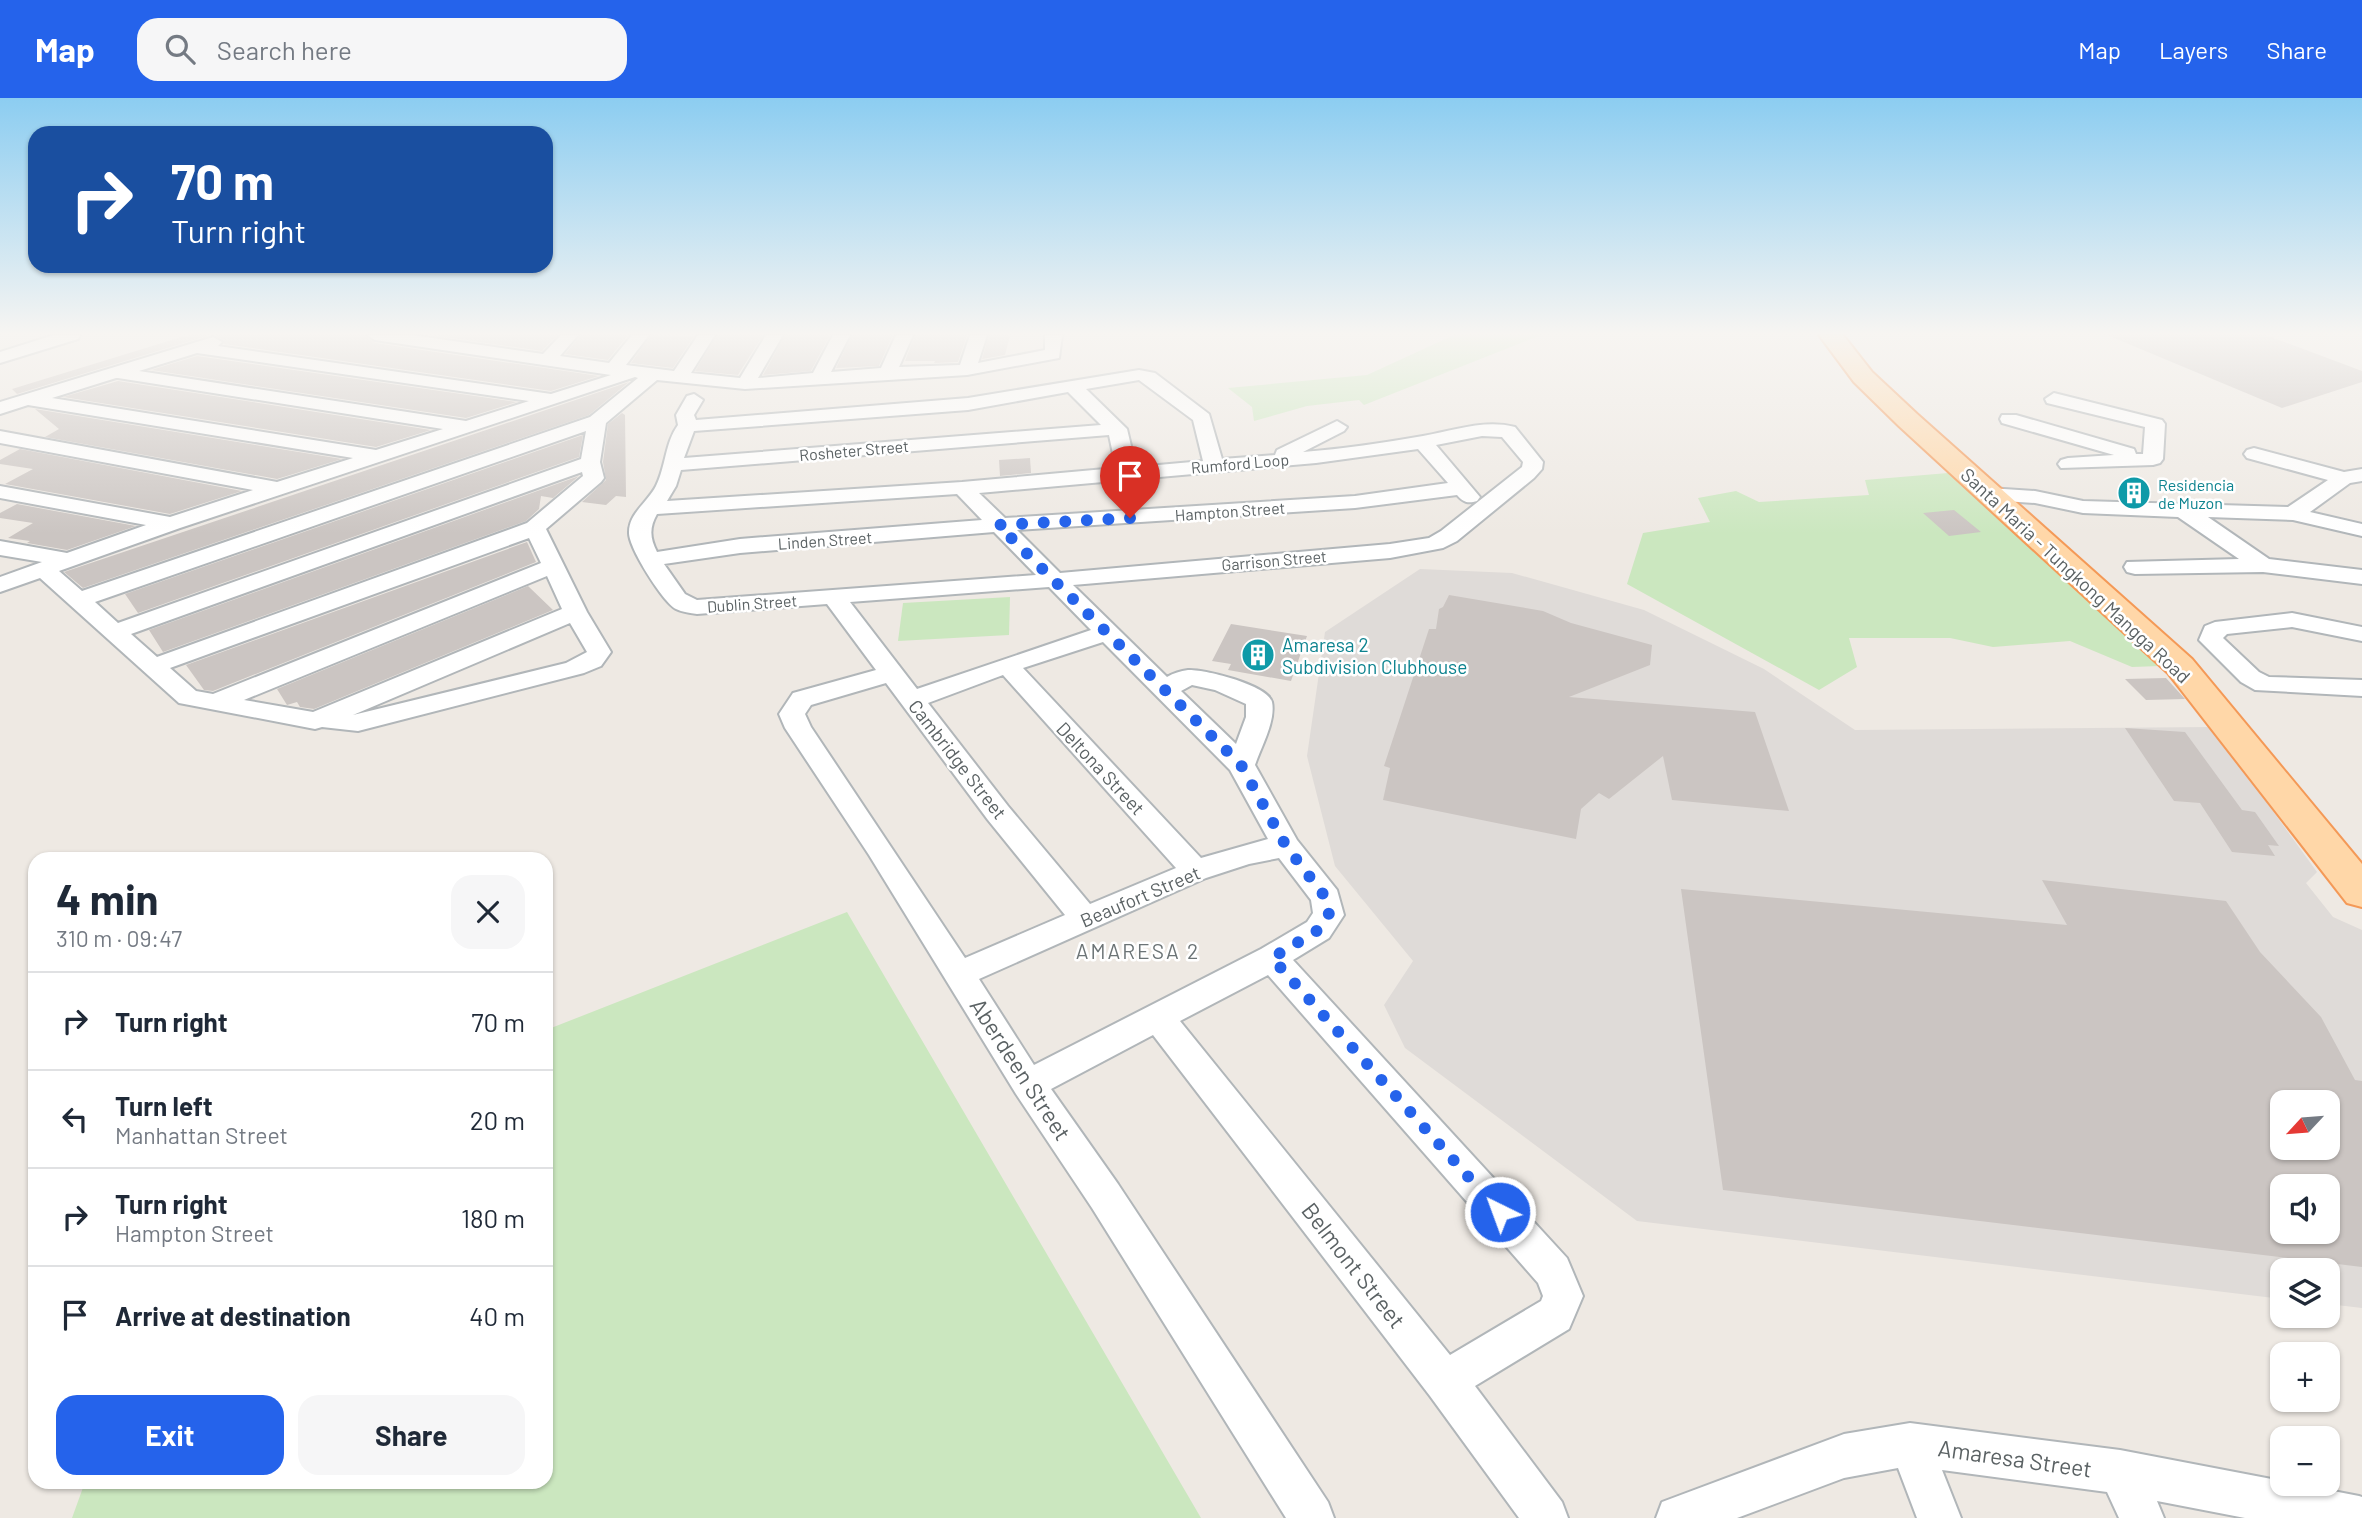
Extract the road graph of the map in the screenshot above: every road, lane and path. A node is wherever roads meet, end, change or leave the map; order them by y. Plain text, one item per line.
1 (25, 401) edge
2 (38, 401) edge
3 (301, 401) edge
4 (545, 401) edge
5 (616, 401) edge
6 (693, 401) edge
7 (989, 401) edge
8 (1088, 401) edge
9 (1184, 401) edge
10 (1889, 401) edge
11 (2063, 401) edge
12 (0, 408) edge
13 (2009, 419) dead end
14 (597, 421) junction
15 (688, 426) junction
16 (468, 427) junction
17 (1117, 429) junction
18 (0, 437) edge
19 (1423, 442) junction
20 (2088, 443) junction
21 (1356, 452) junction
22 (2254, 454) dead end
23 (378, 456) junction
24 (2153, 459) junction
25 (1272, 461) junction
26 (590, 462) junction
27 (2068, 464) junction
28 (674, 465) junction
29 (1214, 465) junction
30 (1127, 473) junction
31 (2353, 477) edge
32 (962, 488) junction
33 (1460, 488) junction
34 (279, 489) junction
35 (0, 492) edge
36 (2001, 505) junction
37 (2092, 507) junction
38 (650, 508) junction
39 (1482, 509) junction
40 (2183, 510) junction
41 (2293, 514) junction
42 (172, 523) junction
43 (998, 525) junction
44 (535, 528) junction
45 (2362, 530) edge
46 (0, 548) edge
47 (652, 559) junction
48 (66, 560) junction
49 (2263, 565) junction
50 (553, 566) junction
51 (2135, 567) dead end
52 (44, 570) junction
53 (2362, 577) edge
54 (1054, 580) junction
55 (0, 585) edge
56 (834, 597) junction
57 (76, 601) junction
58 (575, 612) junction
59 (114, 632) junction
60 (1105, 633) junction
61 (2362, 634) edge
62 (1007, 665) junction
63 (151, 667) junction
64 (902, 686) junction
65 (2362, 688) edge
66 (1166, 690) junction
67 (213, 703) junction
68 (315, 721) junction
69 (1241, 765) junction
70 (1286, 846) junction
71 (1196, 871) junction
72 (2362, 892) edge
73 (1086, 919) junction
74 (1272, 958) junction
75 (958, 974) junction
76 (1157, 1016) junction
77 (1028, 1084) junction
78 (1445, 1381) junction
79 (1910, 1444) junction
80 (2120, 1472) junction
81 (2340, 1516) edge
82 (1312, 1518) edge
83 (1546, 1518) edge
84 (1678, 1518) edge
85 (1939, 1518) edge
86 (2142, 1518) edge

1 - 12 street
2 - 23 street
3 - 16 street
4 - 16 street
5 - 14 street
6 - 15 street, Dublin Street
7 - 15 street
8 - 17 street
9 - 29 street
10 - 36 main road, Santa Maria - Tungkong Mangga Road
11 - 24 street
13 - 20 street
14 - 26 street
14 - 57 street
15 - 28 street, Dublin Street
16 - 23 street
17 - 28 street, Rosheter Street
17 - 30 street
18 - 34 street
19 - 21 street, Rumford Loop
19 - 33 street
19 - 39 street, Rumford Loop
20 - 24 street
20 - 27 street
21 - 25 street, Rumford Loop
21 - 25 street
22 - 31 street
23 - 34 street
24 - 27 street
25 - 29 street, Rumford Loop
26 - 44 street
26 - 59 street
27 - 37 street
28 - 38 street, Dublin Street
29 - 30 street, Rumford Loop
30 - 32 street, Rumford Loop
31 - 41 street
32 - 38 street, Rumford Loop
32 - 43 street
33 - 39 street
33 - 43 street, Hampton Street
34 - 42 street
35 - 42 street
36 - 37 street
36 - 37 street
36 - 72 main road, Santa Maria - Tungkong Mangga Road
37 - 40 street
38 - 47 street, Dublin Street
39 - 54 street, Garrison Street
40 - 41 street
40 - 49 street
41 - 45 street
42 - 48 street
43 - 47 street, Linden Street
43 - 54 street
44 - 50 street
44 - 63 street
46 - 48 street
47 - 56 street, Dublin Street
48 - 52 street
49 - 51 street
49 - 53 street
50 - 58 street
50 - 67 street
52 - 55 street
52 - 57 street
54 - 56 street, Dublin Street
54 - 60 street
56 - 64 street, Cambridge Street
57 - 59 street
58 - 68 street
58 - 68 street
59 - 63 street
60 - 62 street
60 - 66 street
61 - 65 street
62 - 64 street
62 - 71 street, Deltona Street
63 - 67 street
64 - 73 street, Cambridge Street
64 - 75 street, Aberdeen Street
66 - 69 street
66 - 69 street
67 - 68 street
69 - 70 street
70 - 71 street, Beaufort Street
70 - 74 street
71 - 73 street, Beaufort Street
73 - 75 street, Beaufort Street
74 - 76 street
74 - 78 street
75 - 77 street, Aberdeen Street
76 - 77 street
76 - 78 street, Belmont Street
77 - 82 street, Aberdeen Street
78 - 83 street, Belmont Street
79 - 80 street, Amaresa Street
79 - 84 street, Amaresa Street
79 - 85 street
80 - 81 street, Amaresa Street
80 - 86 street

